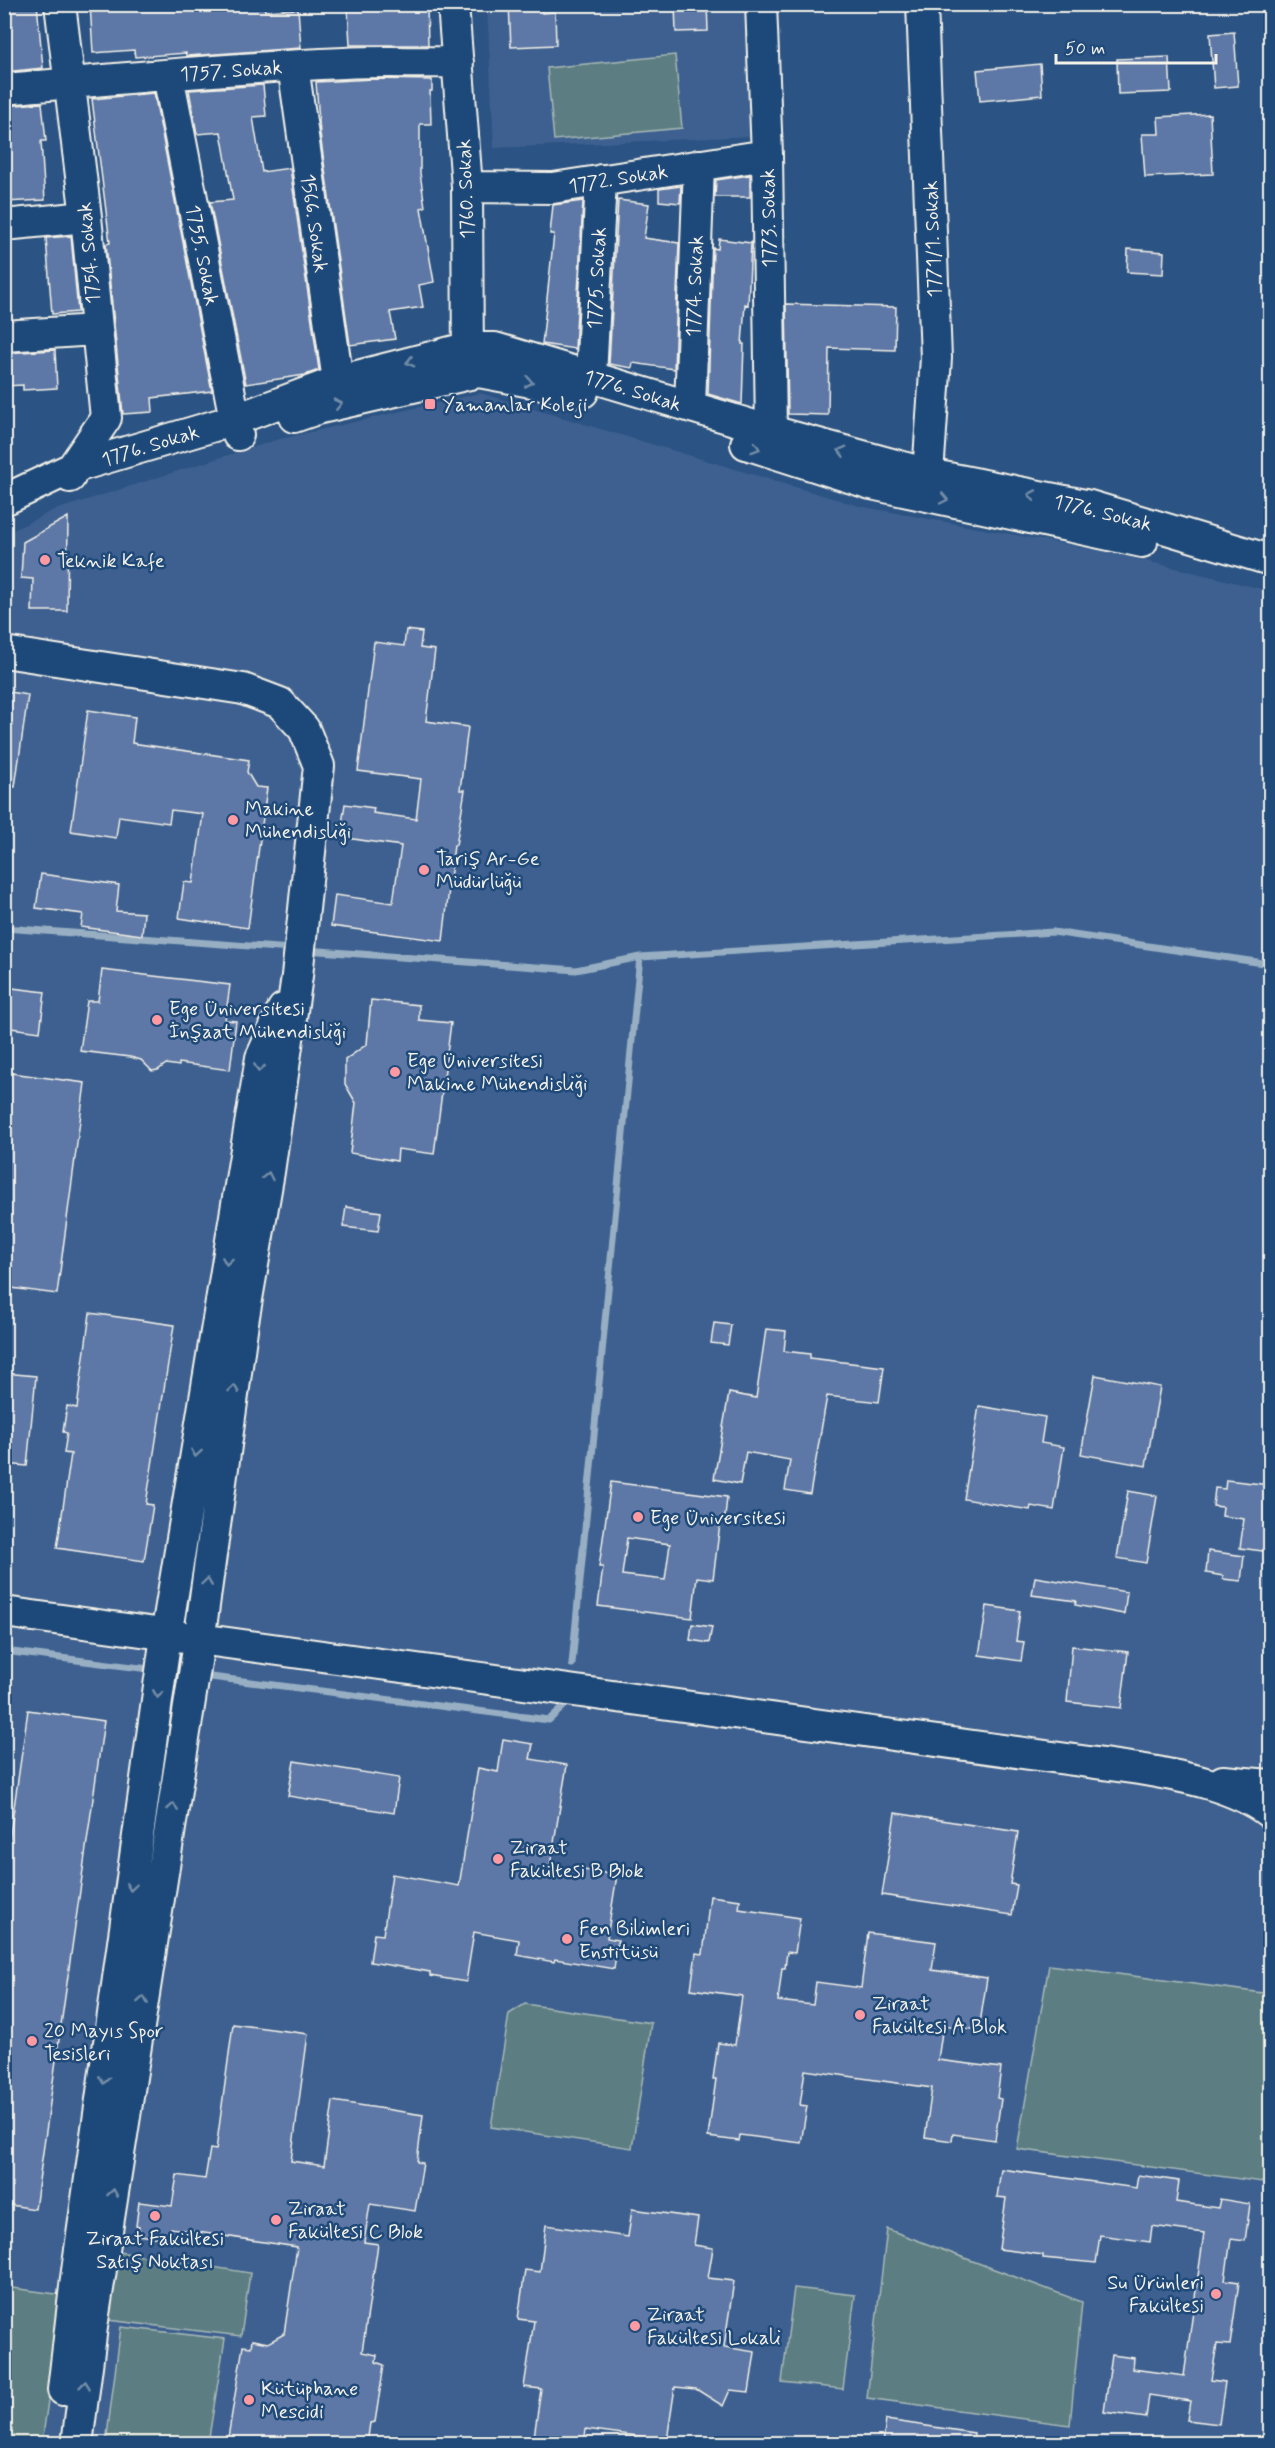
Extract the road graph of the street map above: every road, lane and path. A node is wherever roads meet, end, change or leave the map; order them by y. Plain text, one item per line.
1 (60, 4) edge
2 (453, 4) edge
3 (761, 4) edge
4 (922, 4) edge
5 (458, 62) junction
6 (293, 66) junction
7 (168, 75) junction
8 (70, 83) junction
9 (4, 89) edge
10 (767, 155) junction
11 (699, 165) junction
12 (601, 180) junction
13 (467, 187) junction
14 (86, 217) junction
15 (4, 225) edge
16 (95, 330) junction
17 (4, 336) edge
18 (467, 361) junction
19 (591, 377) junction
20 (338, 381) junction
21 (690, 406) junction
22 (236, 427) junction
23 (771, 431) junction
24 (928, 474) junction
25 (70, 480) junction
26 (4, 500) edge
27 (4, 516) edge
28 (1270, 560) edge
29 (1270, 576) edge
30 (4, 652) edge
31 (230, 1321) junction
32 (4, 1612) edge
33 (166, 1636) junction
34 (199, 1640) junction
35 (1182, 1777) junction
36 (1270, 1785) edge
37 (1270, 1813) edge
38 (88, 2280) junction
39 (57, 2444) edge
40 (77, 2444) edge

1 - 8 street, 1754. Sokak
2 - 5 street, 1760. Sokak
3 - 10 street, 1773. Sokak
4 - 24 street, 1771/1. Sokak
5 - 6 street, 1757. Sokak
5 - 13 street, 1760. Sokak
6 - 7 street, 1757. Sokak
6 - 20 street, 1566. Sokak
7 - 8 street, 1757. Sokak
7 - 22 street, 1755. Sokak
8 - 9 street, 1757. Sokak
8 - 14 street, 1754. Sokak
10 - 11 street, 1772. Sokak
10 - 23 street, 1773. Sokak
11 - 12 street, 1772. Sokak
11 - 21 street, 1774. Sokak
12 - 13 street, 1772. Sokak
12 - 19 street, 1775. Sokak
13 - 18 street, 1760. Sokak
14 - 15 street
14 - 16 street, 1754. Sokak
16 - 17 street
16 - 25 street, 1754. Sokak
18 - 19 street, 1776. Sokak
18 -> 20 street, 1776. Sokak
22 -> 18 street, 1776. Sokak
18 -> 29 street, 1776. Sokak
19 - 21 street, 1776. Sokak
20 - 22 street, 1776. Sokak
21 - 23 street, 1776. Sokak
22 - 25 street, 1776. Sokak
24 -> 23 street, 1776. Sokak
28 -> 24 street, 1776. Sokak
25 - 26 street, 1776. Sokak
25 - 27 street, 1776. Sokak
30 - 31 street
31 -> 33 street
34 -> 31 street
32 - 33 street
33 - 34 street
33 -> 38 street
34 - 35 street
38 -> 34 street
35 - 36 street
35 - 37 street
38 - 39 street
40 -> 38 street

